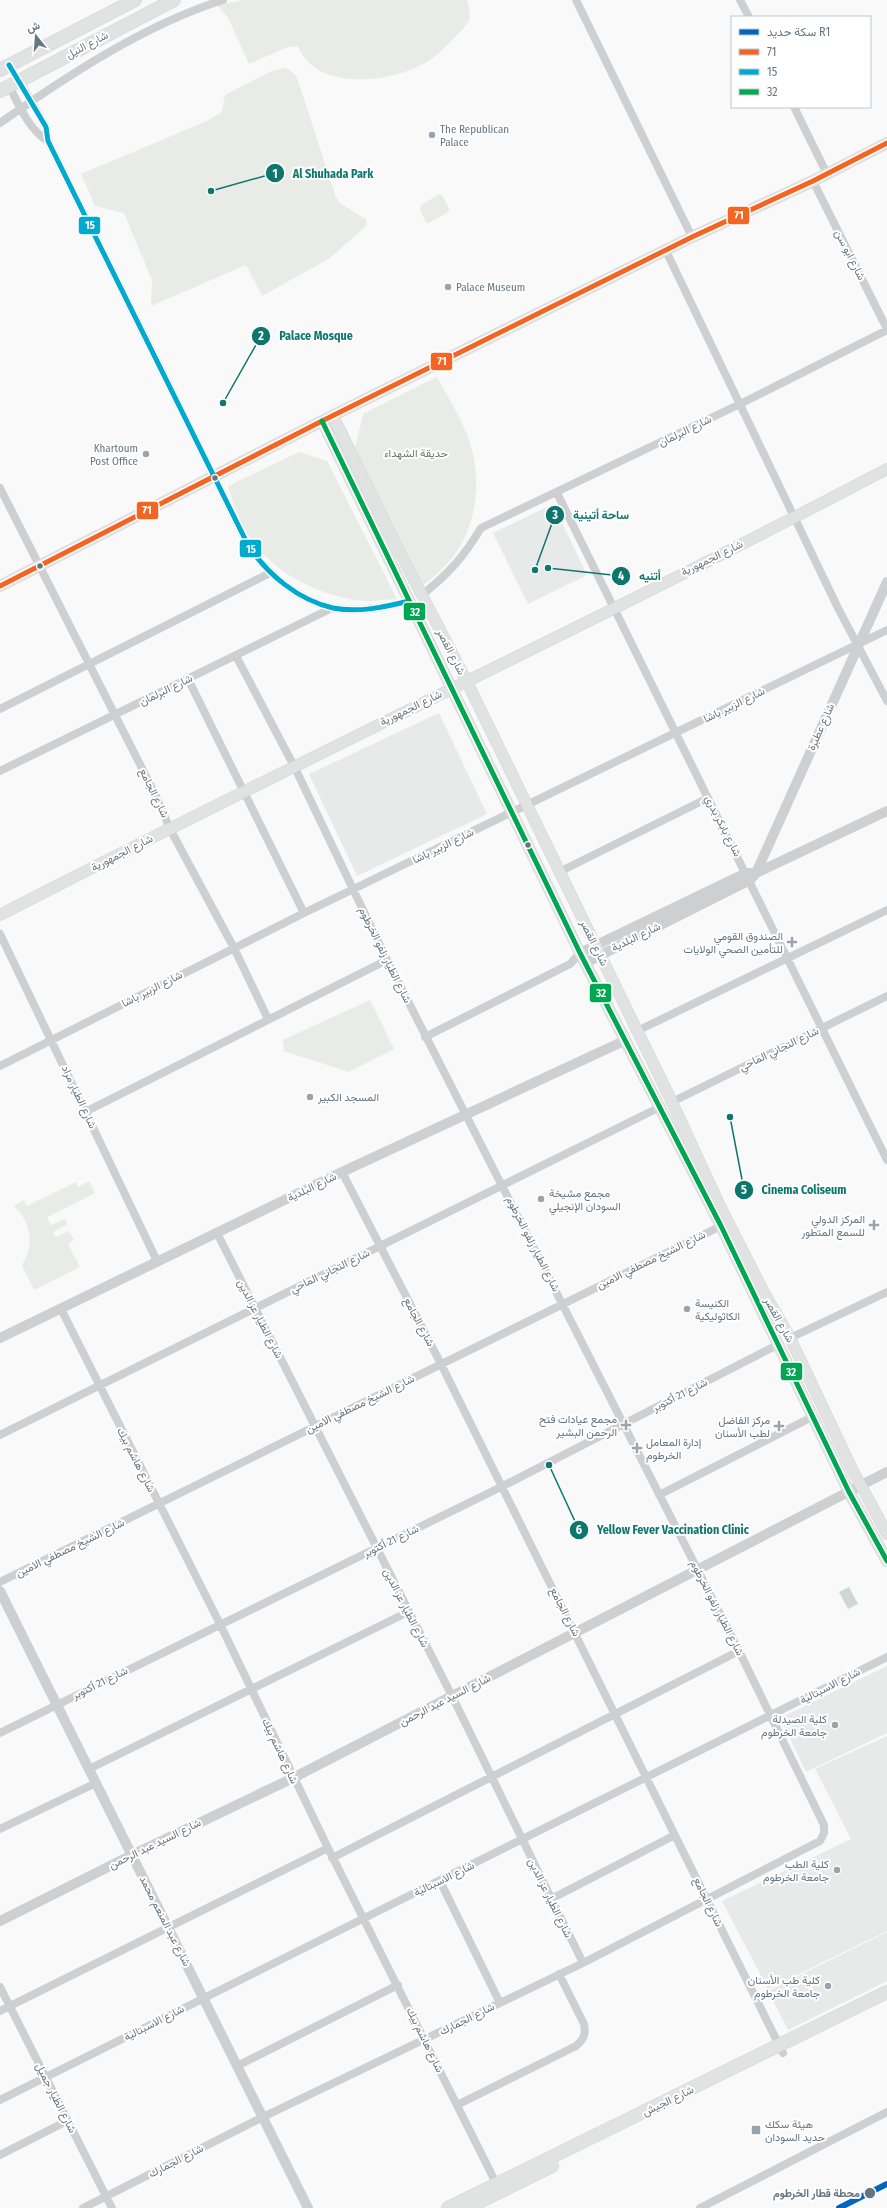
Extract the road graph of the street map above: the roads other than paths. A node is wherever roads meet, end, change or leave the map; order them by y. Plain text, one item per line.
1 (136, 0) edge
2 (174, 0) edge
3 (223, 0) edge
4 (576, 0) edge
5 (740, 0) edge
6 (748, 16) edge
7 (3, 68) edge
8 (9, 86) edge
9 (32, 102) junction
10 (794, 108) edge
11 (21, 109) junction
12 (0, 123) edge
13 (48, 141) junction
14 (887, 143) edge
15 (827, 174) junction
16 (813, 181) junction
17 (692, 237) junction
18 (666, 251) junction
19 (887, 329) edge
20 (740, 404) junction
21 (333, 416) junction
22 (322, 421) junction
23 (887, 469) edge
24 (214, 478) junction
25 (0, 488) edge
26 (557, 493) junction
27 (795, 517) junction
28 (40, 567) junction
29 (270, 573) junction
30 (887, 582) edge
31 (0, 586) edge
32 (422, 595) junction
33 (409, 601) junction
34 (614, 607) junction
35 (332, 608) junction
36 (887, 630) edge
37 (858, 645) junction
38 (236, 656) junction
39 (88, 665) junction
40 (188, 679) junction
41 (466, 680) junction
42 (452, 688) junction
43 (887, 701) edge
44 (0, 709) edge
45 (115, 715) junction
46 (676, 733) junction
47 (294, 766) junction
48 (0, 771) edge
49 (243, 791) junction
50 (708, 798) junction
51 (526, 805) junction
52 (887, 811) edge
53 (511, 812) junction
54 (170, 829) junction
55 (559, 872) junction
56 (751, 876) junction
57 (353, 890) junction
58 (887, 910) edge
59 (304, 913) junction
60 (0, 915) edge
61 (0, 934) edge
62 (234, 948) junction
63 (597, 951) junction
64 (582, 958) junction
65 (788, 959) junction
66 (387, 960) junction
67 (887, 996) edge
68 (268, 1019) junction
69 (822, 1028) junction
70 (637, 1031) junction
71 (425, 1036) junction
72 (52, 1040) junction
73 (626, 1040) junction
74 (0, 1066) edge
75 (672, 1102) junction
76 (660, 1107) junction
77 (85, 1112) junction
78 (466, 1114) junction
79 (884, 1144) edge
80 (887, 1160) edge
81 (342, 1172) junction
82 (503, 1185) junction
83 (721, 1226) junction
84 (217, 1233) junction
85 (380, 1246) junction
86 (157, 1261) junction
87 (887, 1292) edge
88 (563, 1304) junction
89 (61, 1309) junction
90 (254, 1309) junction
91 (0, 1338) edge
92 (790, 1338) junction
93 (779, 1344) junction
94 (441, 1364) junction
95 (99, 1386) junction
96 (814, 1416) junction
97 (622, 1424) junction
98 (315, 1427) junction
99 (0, 1435) edge
100 (887, 1472) edge
101 (861, 1485) junction
102 (501, 1487) junction
103 (849, 1492) junction
104 (659, 1495) junction
105 (158, 1504) junction
106 (887, 1534) edge
107 (376, 1548) junction
108 (887, 1561) edge
109 (698, 1570) junction
110 (0, 1582) edge
111 (0, 1591) edge
112 (408, 1612) junction
113 (220, 1624) junction
114 (575, 1633) junction
115 (739, 1651) junction
116 (887, 1658) edge
117 (252, 1690) junction
118 (452, 1696) junction
119 (57, 1704) junction
120 (616, 1715) junction
121 (771, 1715) junction
122 (0, 1733) edge
123 (89, 1769) junction
124 (490, 1777) junction
125 (647, 1777) junction
126 (293, 1778) junction
127 (96, 1782) junction
128 (0, 1829) edge
129 (824, 1834) joint
130 (676, 1835) junction
131 (522, 1840) junction
132 (328, 1848) junction
133 (132, 1855) junction
134 (332, 1858) junction
135 (440, 1880) junction
136 (551, 1899) junction
137 (706, 1900) junction
138 (364, 1918) junction
139 (0, 1921) edge
140 (168, 1927) junction
141 (582, 1963) junction
142 (559, 1974) junction
143 (398, 1985) junction
144 (0, 1987) edge
145 (887, 1992) edge
146 (203, 1998) junction
147 (887, 2002) edge
148 (500, 2003) junction
149 (9, 2006) junction
150 (0, 2011) edge
151 (425, 2040) junction
152 (781, 2050) junction
153 (237, 2066) junction
154 (45, 2077) junction
155 (0, 2100) edge
156 (457, 2105) junction
157 (887, 2112) edge
158 (263, 2117) junction
159 (67, 2121) junction
160 (0, 2155) edge
161 (498, 2188) junction
162 (106, 2196) junction
163 (83, 2208) edge
164 (112, 2208) edge
165 (308, 2208) edge
166 (448, 2208) edge
167 (468, 2208) edge
168 (700, 2208) edge

1 - 7 main road, شارع النيل
2 - 8 main road, شارع النيل
3 - 9 street
4 - 17 street
5 - 6 street
7 - 8 main road
8 - 9 street
8 - 11 street
9 - 11 street
9 - 13 street
10 - 15 street
11 - 12 street
11 - 13 street
13 - 24 street
14 - 15 main road
15 - 16 main road
16 - 17 main road
16 - 19 street, شارع ابو سن
17 - 18 main road
18 - 20 street
18 - 21 main road
19 - 20 street, شارع البرلمان
20 - 26 street, شارع البرلمان
20 - 27 street
21 - 22 main road
21 - 32 main road, شارع القصر
22 - 24 main road
22 - 33 main road, شارع القصر
23 - 27 main road, شارع الجمهورية
24 - 28 main road
24 - 29 street
25 - 28 street, شارع الجامع
26 - 32 street, شارع البرلمان
26 - 34 street, شارع بابكر بدري
27 - 34 main road, شارع الجمهورية
27 - 37 street
28 - 31 main road
28 - 39 street, شارع الجامع
29 - 35 street
29 - 39 street
30 - 37 street, شارع عطبرة
32 - 41 main road, شارع القصر
33 - 35 street
33 - 42 main road, شارع القصر
34 - 41 main road, شارع الجمهورية
34 - 46 street, شارع بابكر بدري
35 - 38 street, شارع البرلمان
36 - 37 street, شارع الزبير باشا
37 - 43 street
37 - 46 street, شارع الزبير باشا
37 - 56 street, شارع عطبرة
38 - 40 street, شارع البرلمان
38 - 47 street, شارع الطيار زلفو الخرطوم
39 - 44 street
39 - 45 street, شارع الجامع
40 - 45 street, شارع البرلمان
40 - 49 street
41 - 42 main road, شارع الجمهورية
41 - 51 main road, شارع القصر
42 - 47 main road, شارع الجمهورية
42 - 53 main road, شارع القصر
45 - 48 street, شارع البرلمان
45 - 54 street, شارع الجامع
46 - 50 street, شارع بابكر بدري
46 - 51 street, شارع الزبير باشا
47 - 49 main road, شارع الجمهورية
47 - 57 street, شارع الطيار زلفو الخرطوم
49 - 54 main road, شارع الجمهورية
49 - 59 street
50 - 55 street
50 - 56 street, شارع بابكر بدري
51 - 53 street, شارع الزبير باشا
51 - 55 main road, شارع القصر
52 - 56 street, شارع البلدية
53 - 57 street, شارع الزبير باشا
53 - 64 main road, شارع القصر
54 - 60 main road, شارع الجمهورية
54 - 62 street, شارع الجامع
55 - 63 main road, شارع القصر
56 - 63 street, شارع البلدية
56 - 65 street, شارع بابكر بدري
57 - 59 street, شارع الزبير باشا
57 - 66 street, شارع الطيار زلفو الخرطوم
58 - 65 street
59 - 62 street, شارع الزبير باشا
61 - 72 street, شارع الطيار مراد
62 - 68 street, شارع الجامع
62 - 72 street, شارع الزبير باشا
63 - 64 street, شارع البلدية
63 - 70 main road, شارع القصر
64 - 71 street, شارع البلدية
64 - 73 main road, شارع القصر
65 - 69 street, شارع بابكر بدري
65 - 70 street
66 - 68 street
66 - 71 street, شارع الطيار زلفو الخرطوم
67 - 69 street, شارع التجاني الماحي
68 - 77 street
69 - 75 street, شارع التجاني الماحي
69 - 79 street, شارع بابكر بدري
70 - 75 main road, شارع القصر
71 - 78 street, شارع الطيار زلفو الخرطوم
72 - 74 street, شارع الزبير باشا
72 - 77 street, شارع الطيار مراد
73 - 76 main road, شارع القصر
73 - 78 street, شارع البلدية
75 - 92 main road, شارع القصر
76 - 82 street, شارع التجاني الماحي
76 - 83 main road, شارع القصر
77 - 86 street, شارع الطيار مراد
78 - 81 street, شارع البلدية
78 - 82 street, شارع الطيار زلفو الخرطوم
79 - 80 street, شارع بابكر بدري
81 - 84 street, شارع البلدية
81 - 85 street, شارع الجامع
82 - 85 street, شارع التجاني الماحي
82 - 88 street, شارع الطيار زلفو الخرطوم
83 - 88 street, شارع الشيخ مصطفي الامين
83 - 93 main road, شارع القصر
84 - 86 street, شارع البلدية
84 - 90 street, شارع الطيار عز الدين
85 - 90 street, شارع التجاني الماحي
85 - 94 street, شارع الجامع
86 - 89 street, شارع البلدية
87 - 92 street
88 - 94 street, شارع الشيخ مصطفي الامين
88 - 97 street, شارع الطيار زلفو الخرطوم
89 - 91 street, شارع البلدية
89 - 95 street, شارع هاشم بيك
90 - 95 street, شارع التجاني الماحي
90 - 98 street, شارع الطيار عز الدين
92 - 101 main road, شارع القصر
93 - 96 main road, شارع القصر
93 - 97 street, شارع 21 أكتوبر
94 - 98 street, شارع الشيخ مصطفي الامين
94 - 102 street, شارع الجامع
95 - 99 street, شارع التجاني الماحي
95 - 105 street, شارع هاشم بيك
96 - 103 main road, شارع القصر
96 - 104 street
97 - 102 street, شارع 21 أكتوبر
97 - 104 street, شارع الطيار زلفو الخرطوم
98 - 105 street, شارع الشيخ مصطفي الامين
98 - 107 street, شارع الطيار عز الدين
100 - 101 street, شارع السيد عبد الرحمن
101 - 103 street, شارع السيد عبد الرحمن
101 - 106 main road, شارع القصر
102 - 107 street, شارع 21 أكتوبر
102 - 114 street, شارع الجامع
103 - 108 main road, شارع القصر
103 - 109 street, شارع السيد عبد الرحمن
104 - 109 street, شارع الطيار زلفو الخرطوم
105 - 110 street, شارع الشيخ مصطفي الامين
105 - 113 street, شارع هاشم بيك
107 - 112 street, شارع الطيار عز الدين
107 - 113 street, شارع 21 أكتوبر
109 - 114 street, شارع السيد عبد الرحمن
109 - 115 street, شارع الطيار زلفو الخرطوم
111 - 119 street, شارع عبد المنعم محمد
112 - 117 street
112 - 118 street, شارع الطيار عز الدين
113 - 117 street, شارع هاشم بيك
113 - 119 street, شارع 21 أكتوبر
114 - 118 street, شارع السيد عبد الرحمن
114 - 120 street, شارع الجامع
115 - 120 street
115 - 121 street, شارع الطيار زلفو الخرطوم
116 - 121 street, شارع الاسبتالية
117 - 123 street
117 - 126 street, شارع هاشم بيك
118 - 124 street, شارع الطيار عز الدين
118 - 126 street, شارع السيد عبد الرحمن
119 - 122 street, شارع 21 أكتوبر
119 - 123 street, شارع عبد المنعم محمد
120 - 124 street
120 - 125 street, شارع الجامع
121 - 125 street, شارع الاسبتالية
121 - 129 street, شارع الطيار زلفو الخرطوم
123 - 127 street, شارع عبد المنعم محمد
124 - 131 street, شارع الطيار عز الدين
124 - 134 street
125 - 130 street, شارع الجامع
125 - 131 street, شارع الاسبتالية
126 - 132 street, شارع هاشم بيك
126 - 133 street, شارع السيد عبد الرحمن
127 - 128 street
127 - 133 street, شارع عبد المنعم محمد
129 - 137 street, شارع الجمارك
130 - 136 street
130 - 137 street, شارع الجامع
131 - 135 street, شارع الاسبتالية
131 - 136 street, شارع الطيار عز الدين
132 - 134 street, شارع هاشم بيك
132 - 140 street
133 - 139 street, شارع السيد عبد الرحمن
133 - 140 street, شارع عبد المنعم محمد
134 - 138 street, شارع هاشم بيك
135 - 138 street, شارع الاسبتالية
135 - 148 street
136 - 141 street, شارع الطيار عز الدين
137 - 141 street, شارع الجمارك
137 - 152 street, شارع الجامع
138 - 143 street, شارع هاشم بيك
138 - 146 street, شارع الاسبتالية
140 - 146 street, شارع عبد المنعم محمد
140 - 149 street
141 - 142 street, شارع الجمارك
142 - 148 street, شارع الجمارك
142 - 156 street
143 - 151 street, شارع هاشم بيك
143 - 153 street
144 - 149 street, شارع الطيار جميل
145 - 152 main road, شارع الجيش
146 - 153 street, شارع عبد المنعم محمد
146 - 154 street, شارع الاسبتالية
147 - 152 main road, شارع الجيش
148 - 151 street, شارع الجمارك
149 - 150 street
149 - 154 street, شارع الطيار جميل
151 - 156 street, شارع هاشم بيك
151 - 158 street, شارع الجمارك
152 - 161 main road, شارع الجيش
153 - 158 street, شارع عبد المنعم محمد
154 - 155 street, شارع الاسبتالية
154 - 159 street, شارع الطيار جميل
156 - 161 street, شارع هاشم بيك
157 - 168 street
158 - 162 street, شارع الجمارك
158 - 165 street, شارع عبد المنعم محمد
159 - 160 street
159 - 162 street, شارع الطيار جميل
161 - 166 main road, شارع الجيش
161 - 167 main road, شارع الجيش
162 - 163 street, شارع الجمارك
162 - 164 street, شارع الطيار جميل

